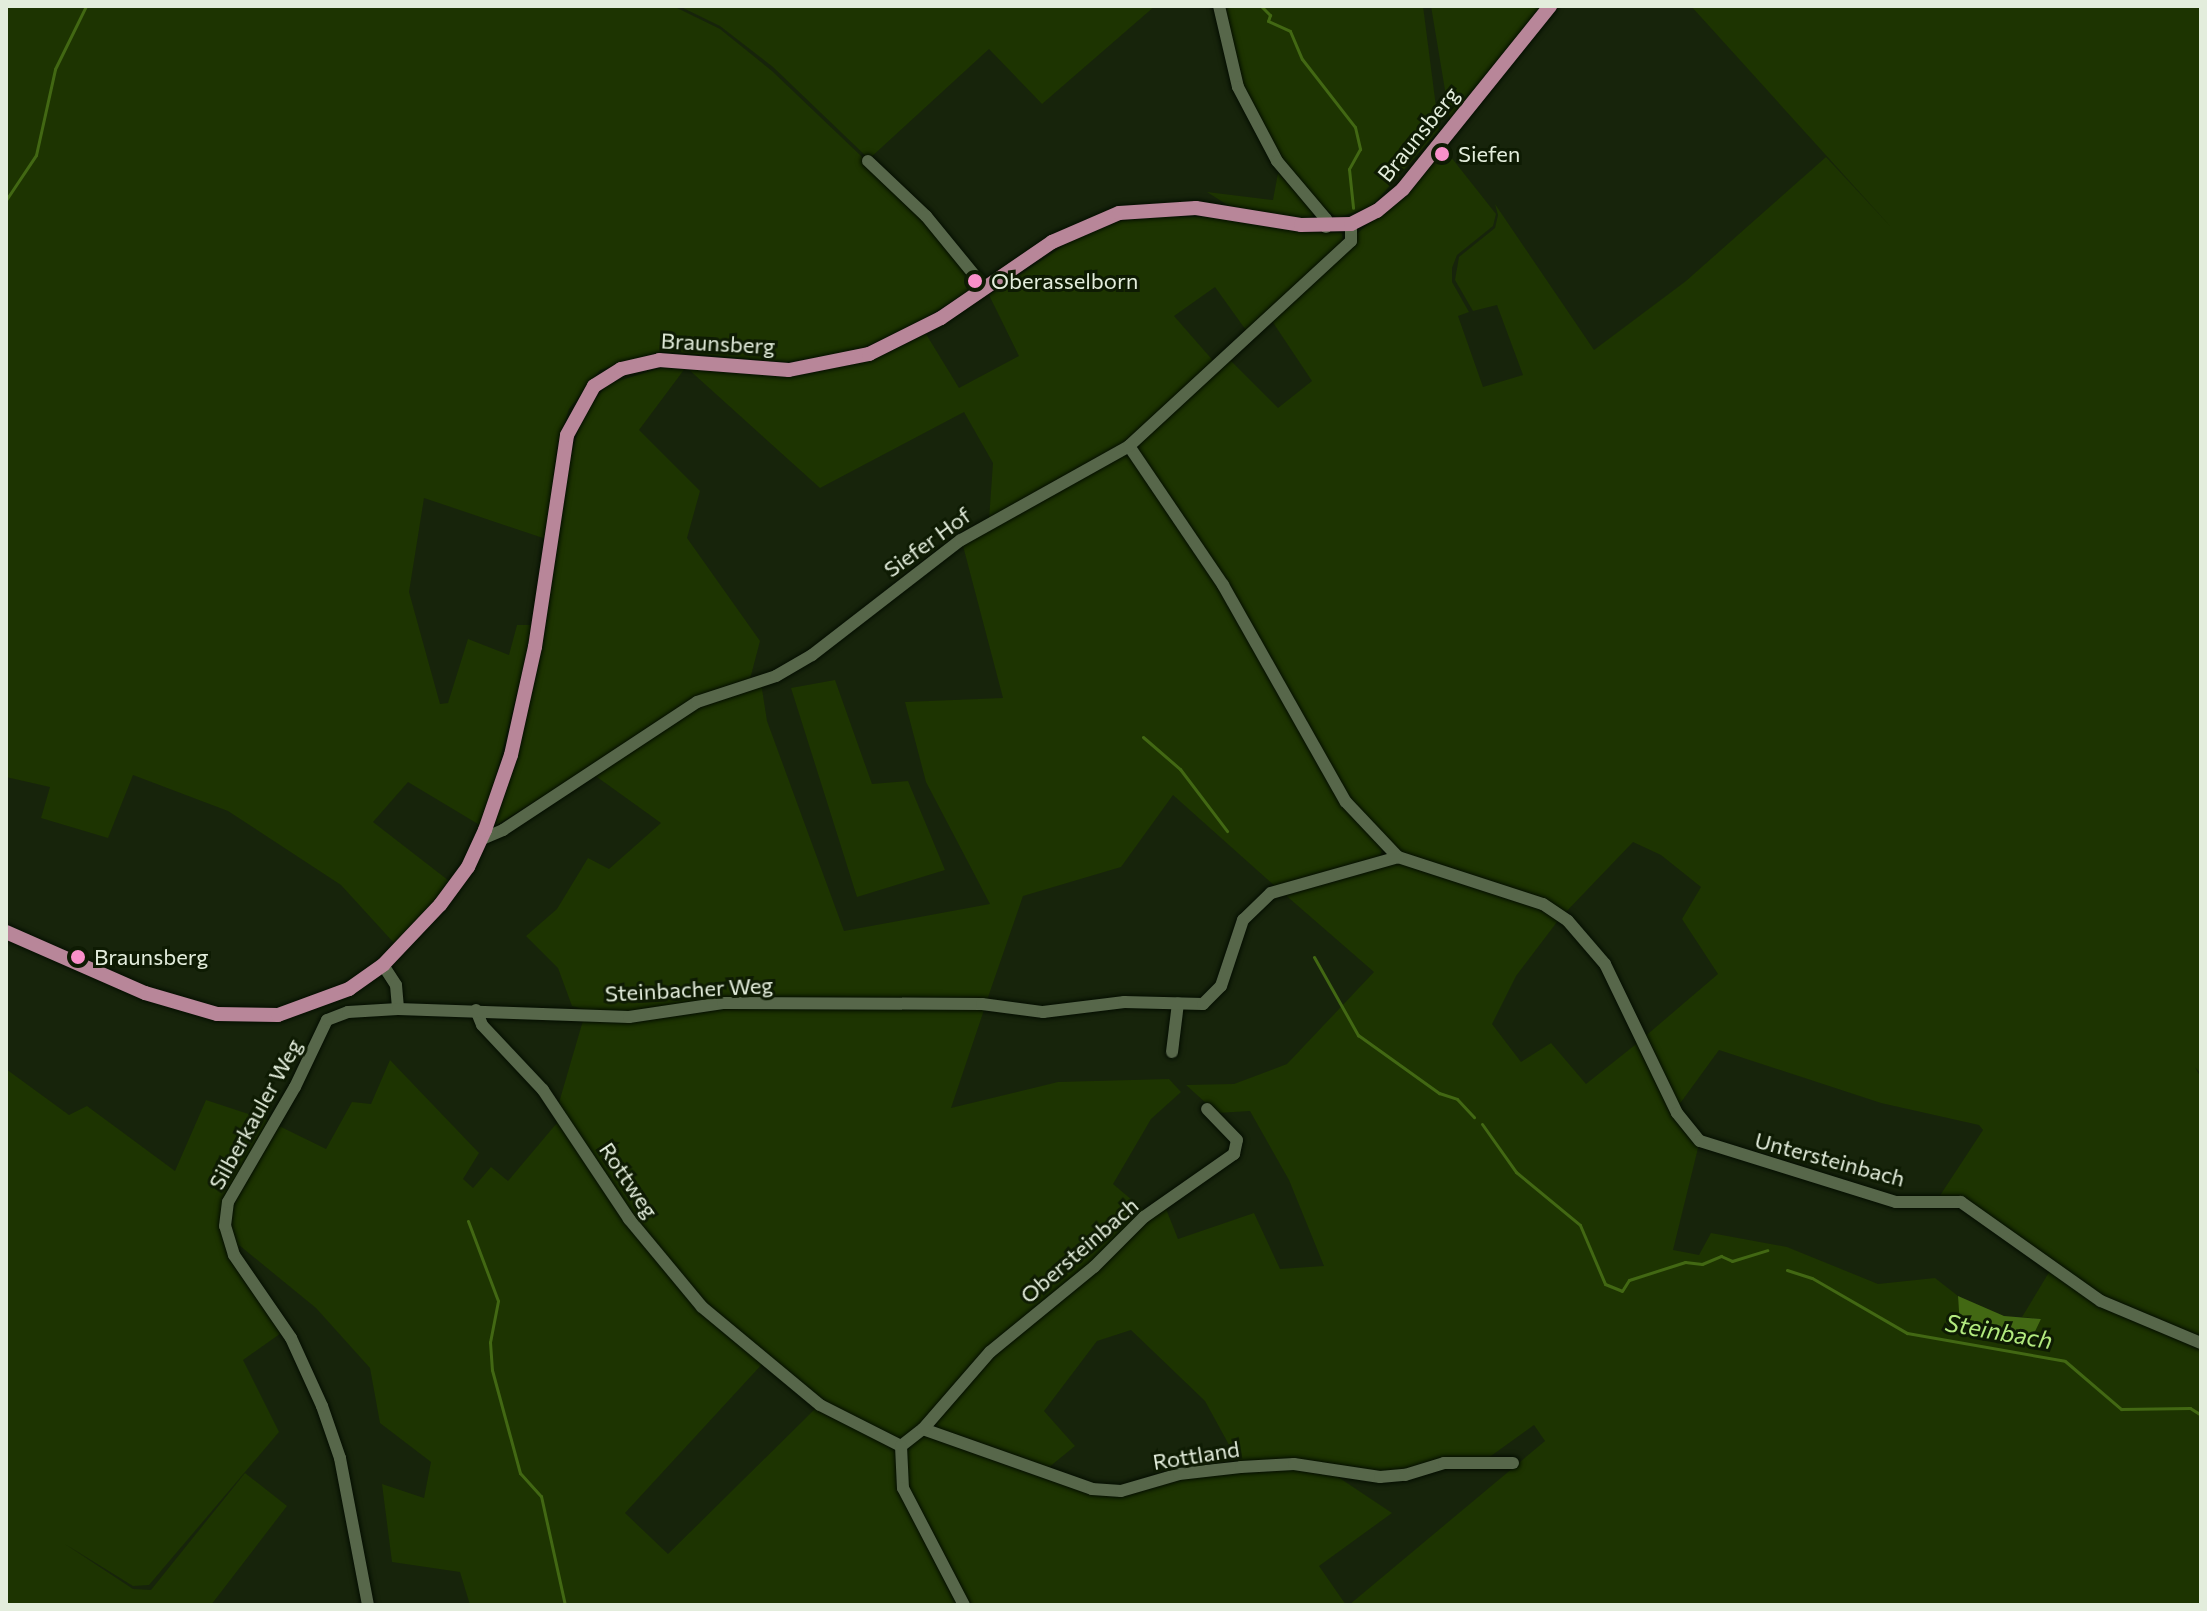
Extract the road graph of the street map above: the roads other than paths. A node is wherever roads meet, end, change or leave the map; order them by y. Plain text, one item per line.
1 (1219, 6) edge
2 (1550, 6) edge
3 (868, 161) dead end
4 (1351, 224) junction
5 (1326, 227) junction
6 (985, 288) junction
7 (1129, 446) junction
8 (482, 839) junction
9 (1398, 857) junction
10 (6, 932) edge
11 (383, 965) junction
12 (327, 1001) junction
13 (1178, 1003) junction
14 (398, 1009) junction
15 (476, 1010) junction
16 (348, 1012) junction
17 (1172, 1052) dead end
18 (1207, 1109) dead end
19 (2201, 1343) edge
20 (923, 1429) junction
21 (901, 1446) junction
22 (1513, 1463) dead end
23 (368, 1605) edge
24 (964, 1605) edge

1 - 5 street
2 - 4 main road, Braunsberg
3 - 6 street
4 - 5 main road, Braunsberg
4 - 7 street, Siefer Hof
5 - 6 main road, Braunsberg
6 - 8 main road, Braunsberg
7 - 8 street, Siefer Hof
7 - 9 street
8 - 11 main road, Braunsberg
9 - 13 street
9 - 19 street, Untersteinbach
10 - 12 main road, Braunsberg
11 - 12 main road, Braunsberg
11 - 14 street
12 - 16 street
13 - 15 street, Steinbacher Weg
13 - 17 street
14 - 15 street, Steinbacher Weg
14 - 16 street
15 - 21 street, Rottweg
16 - 23 street, Silberkauler Weg
18 - 20 street, Obersteinbach
20 - 21 street
20 - 22 street, Rottland
21 - 24 street

